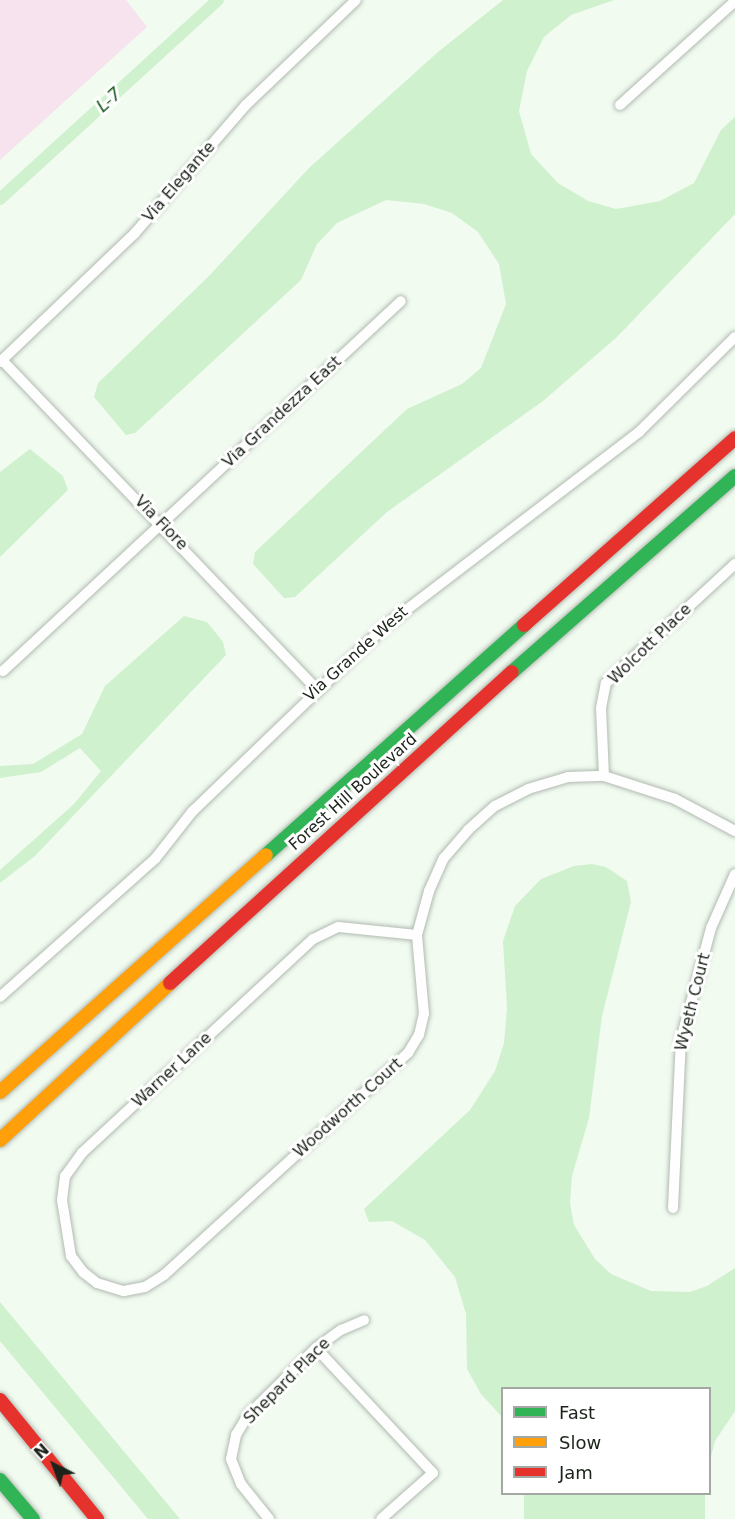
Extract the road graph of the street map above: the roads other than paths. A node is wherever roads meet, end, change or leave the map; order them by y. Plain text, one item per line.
1 (356, 0) edge
2 (735, 1) edge
3 (620, 105) dead end
4 (401, 301) dead end
5 (735, 337) edge
6 (1, 361) edge
7 (735, 438) edge
8 (735, 476) edge
9 (163, 524) junction
10 (735, 564) edge
11 (3, 671) dead end
12 (316, 689) junction
13 (604, 776) junction
14 (735, 831) edge
15 (735, 874) edge
16 (417, 935) junction
17 (0, 997) edge
18 (0, 1092) edge
19 (0, 1140) edge
20 (673, 1208) dead end
21 (124, 1291) joint
22 (364, 1320) dead end
23 (316, 1348) junction
24 (0, 1400) edge
25 (0, 1480) edge
26 (33, 1519) edge
27 (97, 1519) edge
28 (269, 1519) edge
29 (381, 1519) edge

1 - 6 street, Via Elegante
2 - 3 street
4 - 9 street, Via Grandezza East
5 - 12 street, Via Grande West
6 - 9 street, Via Fiore
7 - 18 main road, Forest Hill Boulevard
8 - 19 main road, Forest Hill Boulevard
9 - 11 street, Via Grandezza East
9 - 12 street, Via Fiore
10 - 13 street, Wolcott Place
12 - 17 street, Via Grande West
13 - 14 street, Woodworth Court
13 - 16 street, Woodworth Court
15 - 20 street, Wyeth Court
16 - 21 street, Woodworth Court
16 - 21 street, Warner Lane
22 - 23 street, Shepard Place
23 - 28 street, Shepard Place
23 - 29 street
24 - 27 main road
25 - 26 main road

